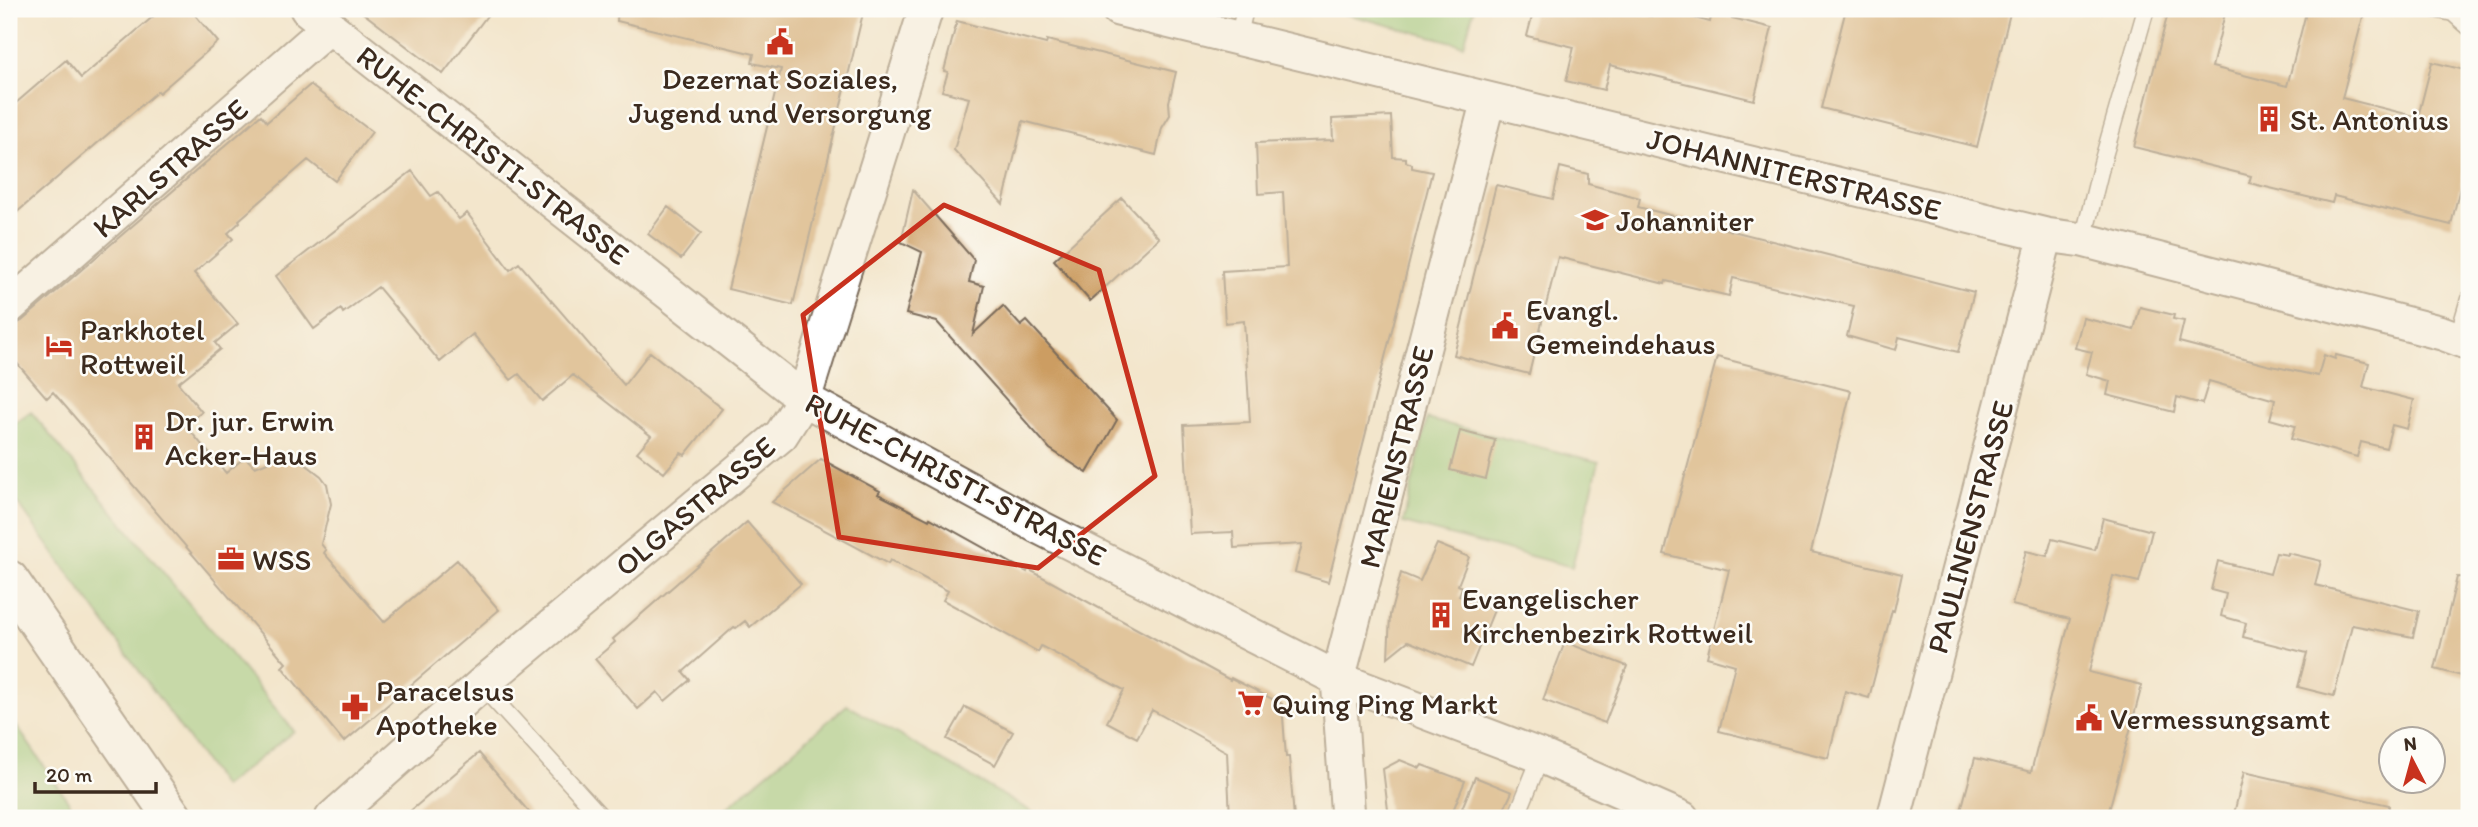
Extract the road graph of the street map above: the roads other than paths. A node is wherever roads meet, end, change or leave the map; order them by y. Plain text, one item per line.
1 (926, 9) edge
2 (1118, 9) edge
3 (2146, 9) edge
4 (2434, 9) edge
5 (319, 18) edge
6 (1242, 24) edge
7 (2469, 27) edge
8 (1488, 100) junction
9 (2046, 235) junction
10 (2083, 240) junction
11 (2469, 299) edge
12 (9, 307) edge
13 (2463, 341) edge
14 (804, 399) junction
15 (9, 580) edge
16 (1338, 679) junction
17 (481, 685) junction
18 (1541, 755) junction
19 (173, 818) edge
20 (332, 818) edge
21 (602, 818) edge
22 (1348, 818) edge
23 (1516, 818) edge
24 (1682, 818) edge
25 (1894, 818) edge

1 - 14 street, OLGASTRASSE
2 - 6 street, JOHANNITERSTRASSE
3 - 10 lane
4 - 7 lane
5 - 12 street, KARLSTRASSE
5 - 14 street, RUHE-CHRISTI-STRASSE
6 - 8 street, JOHANNITERSTRASSE
8 - 9 street, JOHANNITERSTRASSE
8 - 16 street, MARIENSTRASSE
9 - 10 street, JOHANNITERSTRASSE
9 - 25 street, PAULINENSTRASSE
10 - 13 street, JOHANNITERSTRASSE
11 - 13 lane
14 - 16 street, RUHE-CHRISTI-STRASSE
14 - 17 street, OLGASTRASSE
15 - 19 street
16 - 18 street, RUHE-CHRISTI-STRASSE
16 - 22 street, MARIENSTRASSE
17 - 20 street, OLGASTRASSE
17 - 21 lane
18 - 23 lane
18 - 24 street, RUHE-CHRISTI-STRASSE

